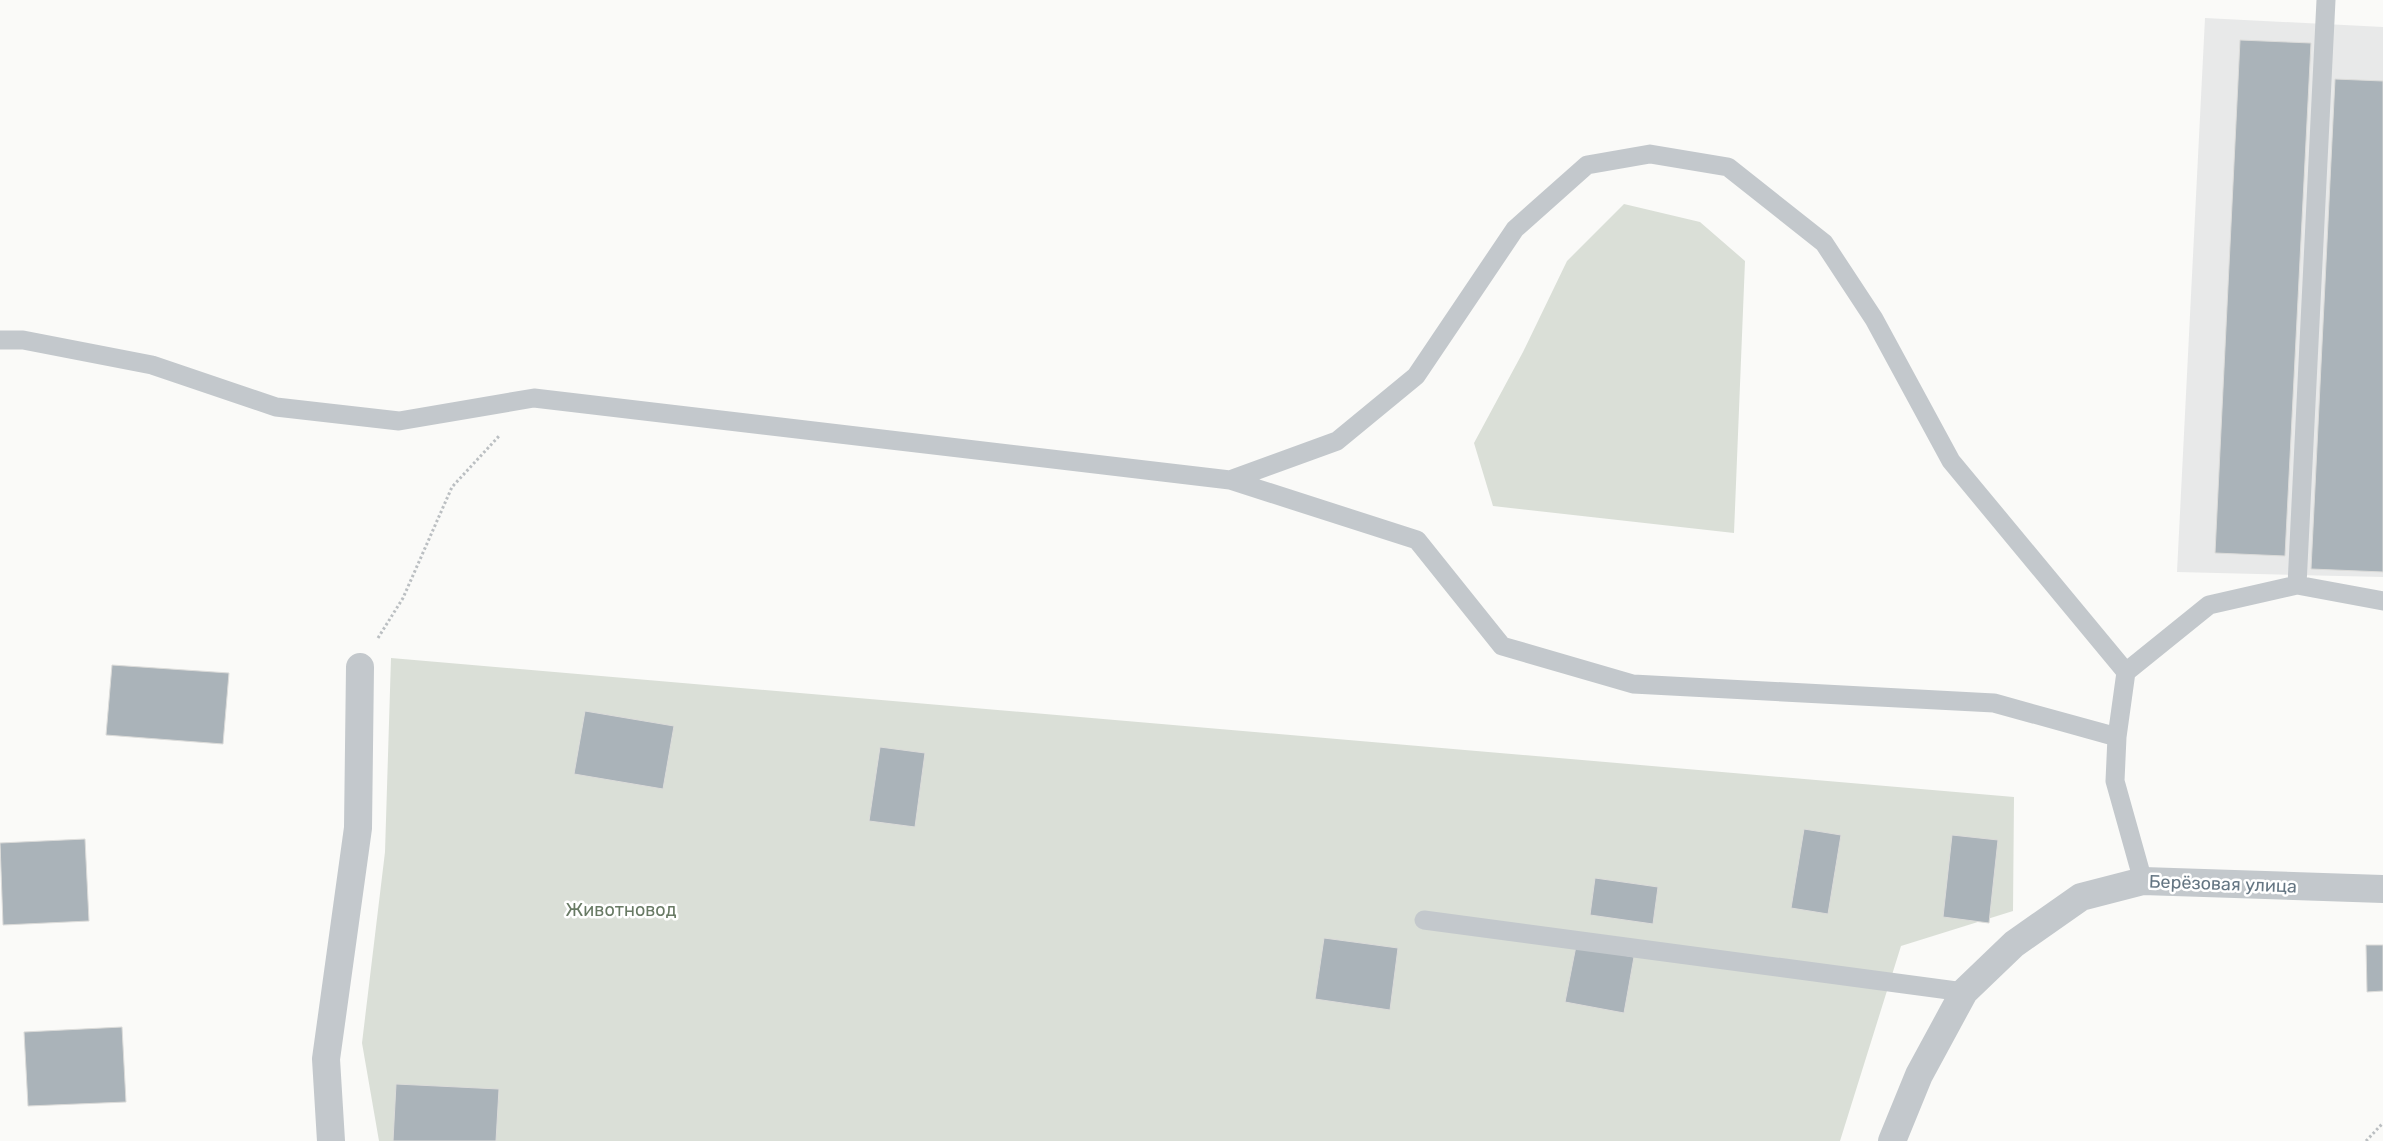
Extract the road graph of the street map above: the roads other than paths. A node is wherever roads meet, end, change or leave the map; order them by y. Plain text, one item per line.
1 (2326, 0) edge
2 (0, 340) edge
3 (1230, 480) junction
4 (2297, 585) junction
5 (2383, 601) edge
6 (360, 668) road end
7 (2126, 672) junction
8 (2117, 737) junction
9 (2142, 881) junction
10 (2383, 889) edge
11 (1424, 920) dead end
12 (1964, 992) junction
13 (331, 1141) edge
14 (1892, 1141) edge

1 - 4 lane
2 - 3 lane
3 - 7 lane
3 - 8 lane
4 - 5 lane
4 - 7 lane
6 - 13 street
7 - 8 lane
8 - 9 lane
9 - 10 street, Берёзовая улица
9 - 12 street, Берёзовая улица
11 - 12 lane
12 - 14 street, Берёзовая улица

